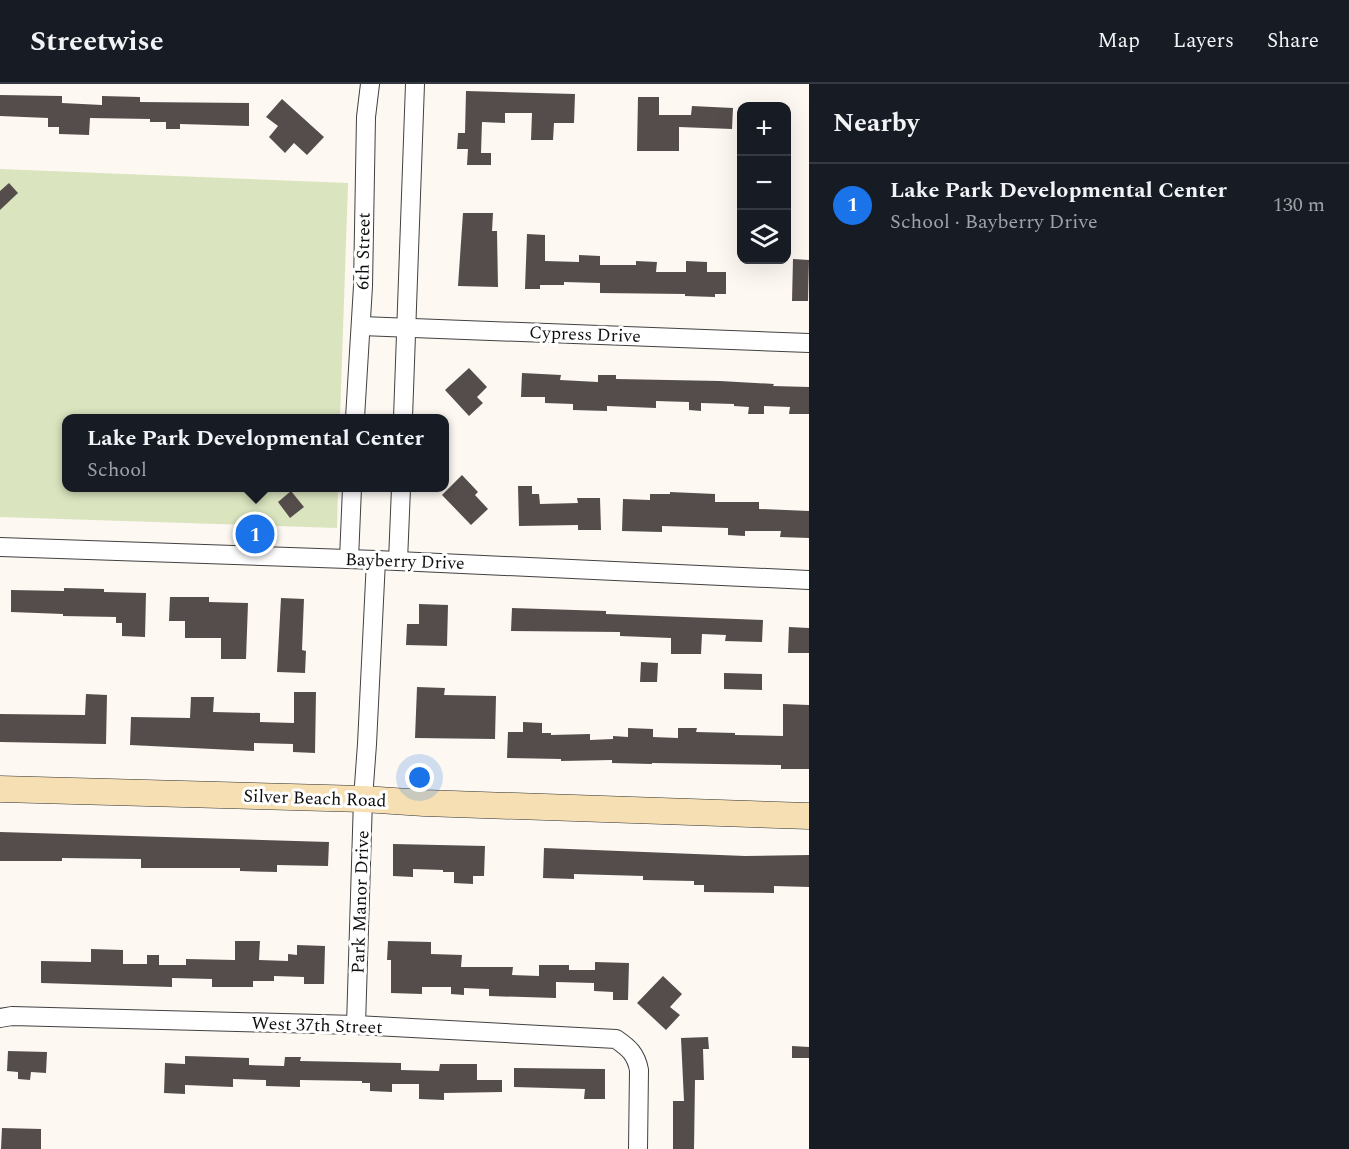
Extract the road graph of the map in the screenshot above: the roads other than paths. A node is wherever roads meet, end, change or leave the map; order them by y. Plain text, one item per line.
1 (370, 84) edge
2 (415, 84) edge
3 (360, 326) junction
4 (407, 327) junction
5 (809, 343) edge
6 (355, 414) edge
7 (403, 414) edge
8 (352, 492) edge
9 (401, 492) edge
10 (0, 547) edge
11 (349, 559) junction
12 (376, 560) junction
13 (398, 561) junction
14 (809, 580) edge
15 (0, 789) edge
16 (363, 799) junction
17 (809, 816) edge
18 (0, 1018) edge
19 (356, 1025) junction
20 (638, 1149) edge

1 - 3 street, 6th Street
2 - 4 street
3 - 4 street, Cypress Drive
3 - 6 street, 6th Street
4 - 5 street, Cypress Drive
4 - 7 street
8 - 11 street
9 - 13 street
10 - 11 street, Bayberry Drive
11 - 12 street, Bayberry Drive
12 - 13 street, Bayberry Drive
12 - 16 street, Park Manor Drive
13 - 14 street, Bayberry Drive
15 - 16 street, Silver Beach Road
16 - 17 street, Silver Beach Road
16 - 19 street, Park Manor Drive
18 - 19 street, West 37th Street
19 - 20 street, West 37th Street

